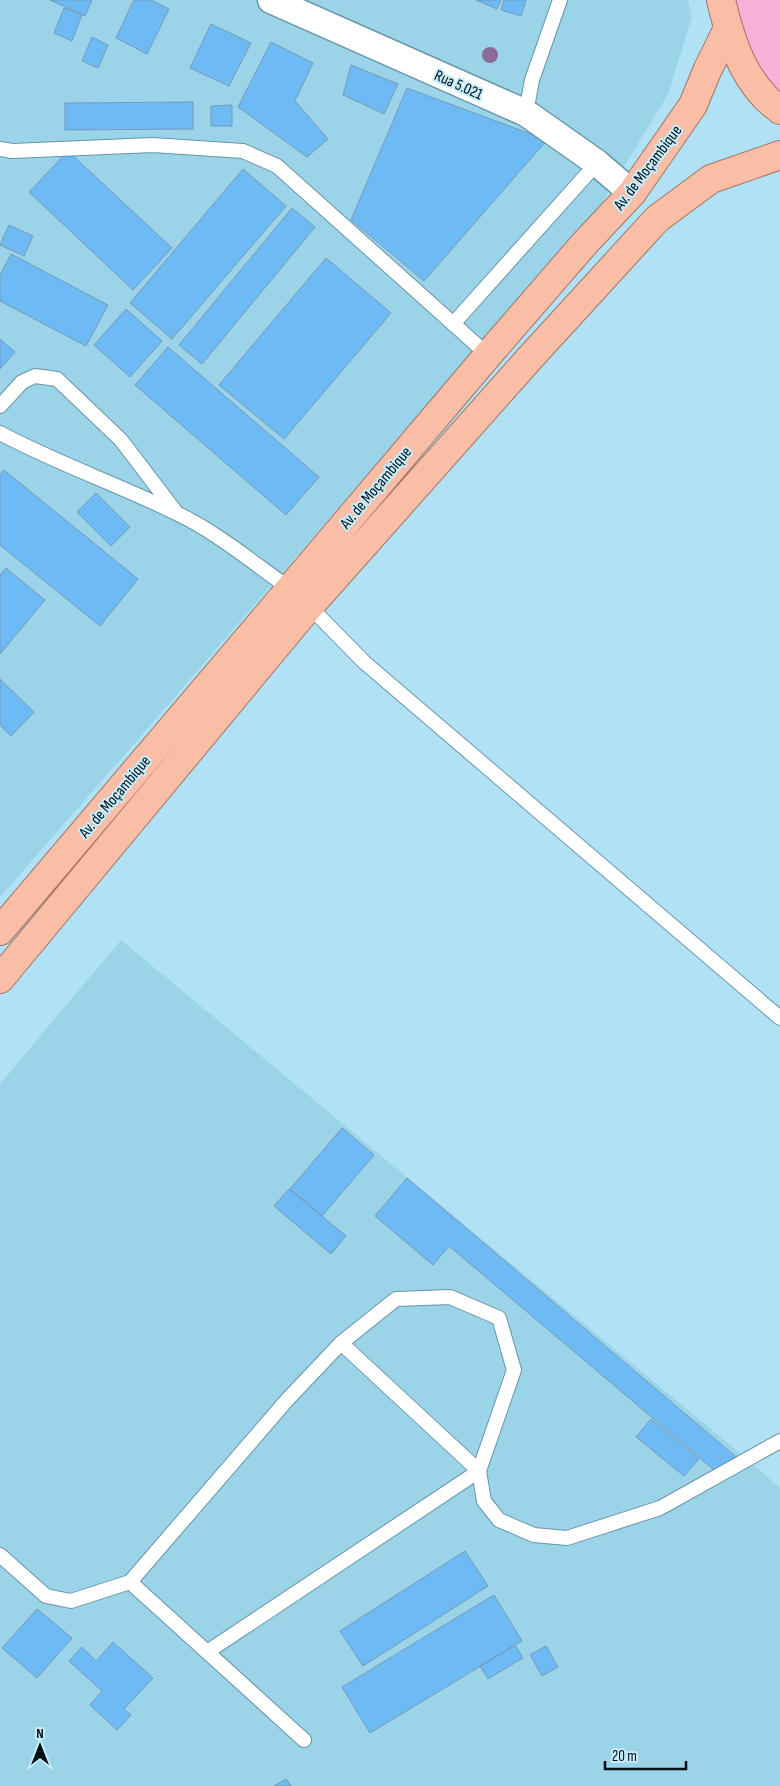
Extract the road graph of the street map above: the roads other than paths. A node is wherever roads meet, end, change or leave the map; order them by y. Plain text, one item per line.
1 (271, 0) edge
2 (560, 0) edge
3 (721, 0) edge
4 (728, 28) junction
5 (780, 110) edge
6 (526, 113) junction
7 (0, 150) edge
8 (780, 155) edge
9 (596, 163) junction
10 (632, 193) junction
11 (453, 324) junction
12 (488, 355) junction
13 (0, 406) edge
14 (0, 433) edge
15 (175, 512) junction
16 (289, 588) junction
17 (310, 607) junction
18 (1, 929) edge
19 (0, 979) edge
20 (780, 1018) edge
21 (341, 1342) junction
22 (780, 1441) edge
23 (479, 1471) junction
24 (0, 1555) edge
25 (130, 1582) junction
26 (207, 1652) junction
27 (304, 1740) dead end

1 - 6 street, Rua 5.021
2 - 6 lane
3 - 4 highway
4 - 5 highway
4 - 10 highway, Av. de Moçambique
6 - 9 street, Rua 5.021
7 - 11 lane
8 - 17 highway, Av. de Moçambique
9 - 10 street, Rua 5.021
9 - 11 lane
10 - 12 highway, Av. de Moçambique
11 - 12 lane
12 - 16 highway, Av. de Moçambique
13 - 15 lane
14 - 15 lane
15 - 16 lane
16 - 18 highway, Av. de Moçambique
17 - 19 highway, Av. de Moçambique
17 - 20 lane
21 - 23 lane
21 - 23 lane
21 - 25 lane
22 - 23 lane
23 - 26 lane
24 - 25 lane
25 - 26 lane
26 - 27 lane

